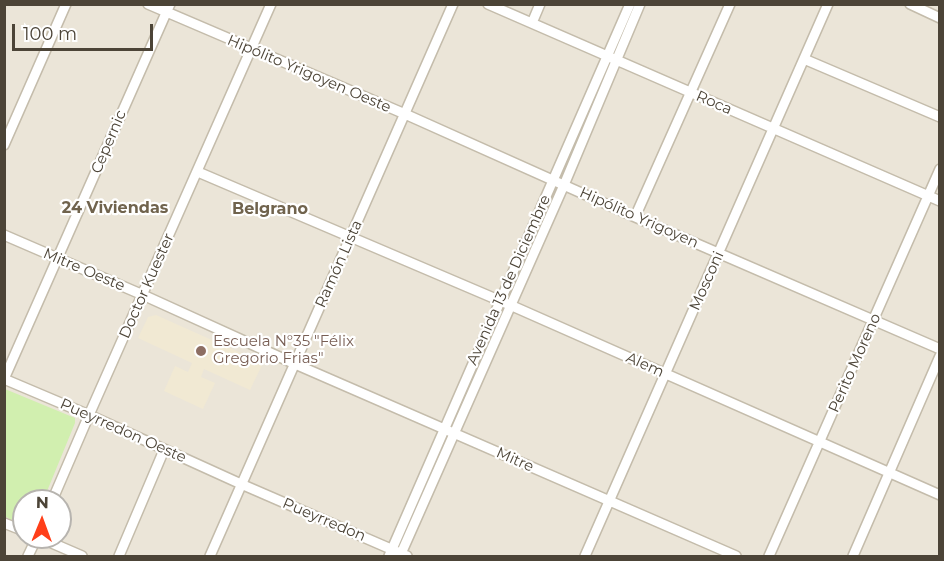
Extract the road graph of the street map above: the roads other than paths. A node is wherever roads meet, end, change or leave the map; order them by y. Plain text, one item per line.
1 (66, 4) edge
2 (148, 4) edge
3 (271, 4) edge
4 (453, 4) edge
5 (488, 4) edge
6 (540, 4) edge
7 (630, 4) edge
8 (640, 4) edge
9 (730, 4) edge
10 (828, 4) edge
11 (910, 4) edge
12 (168, 9) edge
13 (939, 18) edge
14 (532, 23) junction
15 (252, 49) junction
16 (612, 57) junction
17 (804, 59) junction
18 (690, 93) junction
19 (405, 114) junction
20 (939, 117) edge
21 (774, 129) junction
22 (4, 145) edge
23 (939, 169) edge
24 (198, 172) junction
25 (553, 180) junction
26 (564, 185) junction
27 (928, 196) junction
28 (939, 201) edge
29 (635, 217) junction
30 (4, 235) edge
31 (351, 237) junction
32 (719, 254) junction
33 (58, 259) junction
34 (143, 295) junction
35 (500, 302) junction
36 (510, 305) junction
37 (873, 321) junction
38 (939, 350) edge
39 (939, 356) edge
40 (295, 364) junction
41 (665, 374) junction
42 (4, 379) edge
43 (89, 415) junction
44 (449, 431) junction
45 (820, 441) junction
46 (164, 450) junction
47 (888, 472) junction
48 (241, 484) junction
49 (57, 489) edge
50 (939, 495) edge
51 (609, 501) junction
52 (65, 549) edge
53 (398, 554) edge
54 (82, 556) edge
55 (118, 556) edge
56 (210, 556) edge
57 (585, 556) edge
58 (736, 556) edge
59 (769, 556) edge
60 (853, 556) edge

1 - 22 street
2 - 12 street, Hipólito Yrigoyen Oeste
3 - 15 street, Doctor Kuester
4 - 19 street, Ramón Lista
5 - 14 street, Roca
6 - 14 street
7 - 16 street, Avenida 13 de Diciembre
8 - 16 street, Avenida 13 de Diciembre
9 - 18 street
10 - 17 street, Mosconi
11 - 13 street
12 - 15 street, Hipólito Yrigoyen Oeste
12 - 33 street, Cepernic
14 - 16 street, Roca
15 - 19 street, Hipólito Yrigoyen Oeste
15 - 24 street, Doctor Kuester
16 - 18 street, Roca
16 - 25 street, Avenida 13 de Diciembre
16 - 26 street, Avenida 13 de Diciembre
17 - 20 street
17 - 21 street, Mosconi
18 - 21 street, Roca
18 - 29 street
19 - 25 street, Hipólito Yrigoyen
19 - 31 street, Ramón Lista
21 - 27 street, Roca
21 - 32 street, Mosconi
23 - 27 street, Perito Moreno
24 - 31 street, Alem
24 - 34 street, Doctor Kuester
25 - 26 street, Hipólito Yrigoyen
25 - 35 street, Avenida 13 de Diciembre
26 - 29 street, Hipólito Yrigoyen
26 - 36 street, Avenida 13 de Diciembre
27 - 28 street, Roca
27 - 37 street, Perito Moreno
29 - 32 street, Hipólito Yrigoyen
30 - 33 street, Mitre Oeste
31 - 35 street, Alem
31 - 40 street, Ramón Lista
32 - 37 street, Hipólito Yrigoyen
32 - 41 street, Mosconi
33 - 34 street, Mitre Oeste
33 - 42 street, Cepernic
34 - 40 street, Mitre Oeste
34 - 43 street, Doctor Kuester
35 - 36 street, Alem
35 - 44 street, Avenida 13 de Diciembre
36 - 41 street, Alem
36 - 44 street, Avenida 13 de Diciembre
37 - 38 street, Hipólito Yrigoyen
37 - 45 street, Perito Moreno
39 - 47 street
40 - 44 street, Mitre
40 - 48 street, Ramón Lista
41 - 45 street, Alem
41 - 51 street, Mosconi
42 - 43 street, Pueyrredon Oeste
43 - 46 street, Pueyrredon Oeste
43 - 49 street, Doctor Kuester
44 - 51 street, Mitre
44 - 53 street, Avenida 13 de Diciembre
45 - 47 street, Alem
45 - 59 street, Perito Moreno
46 - 48 street, Pueyrredon Oeste
46 - 55 street
47 - 50 street, Alem
47 - 60 street
48 - 53 street, Pueyrredon
48 - 56 street, Ramón Lista
51 - 57 street, Mosconi
51 - 58 street, Mitre
52 - 54 street

